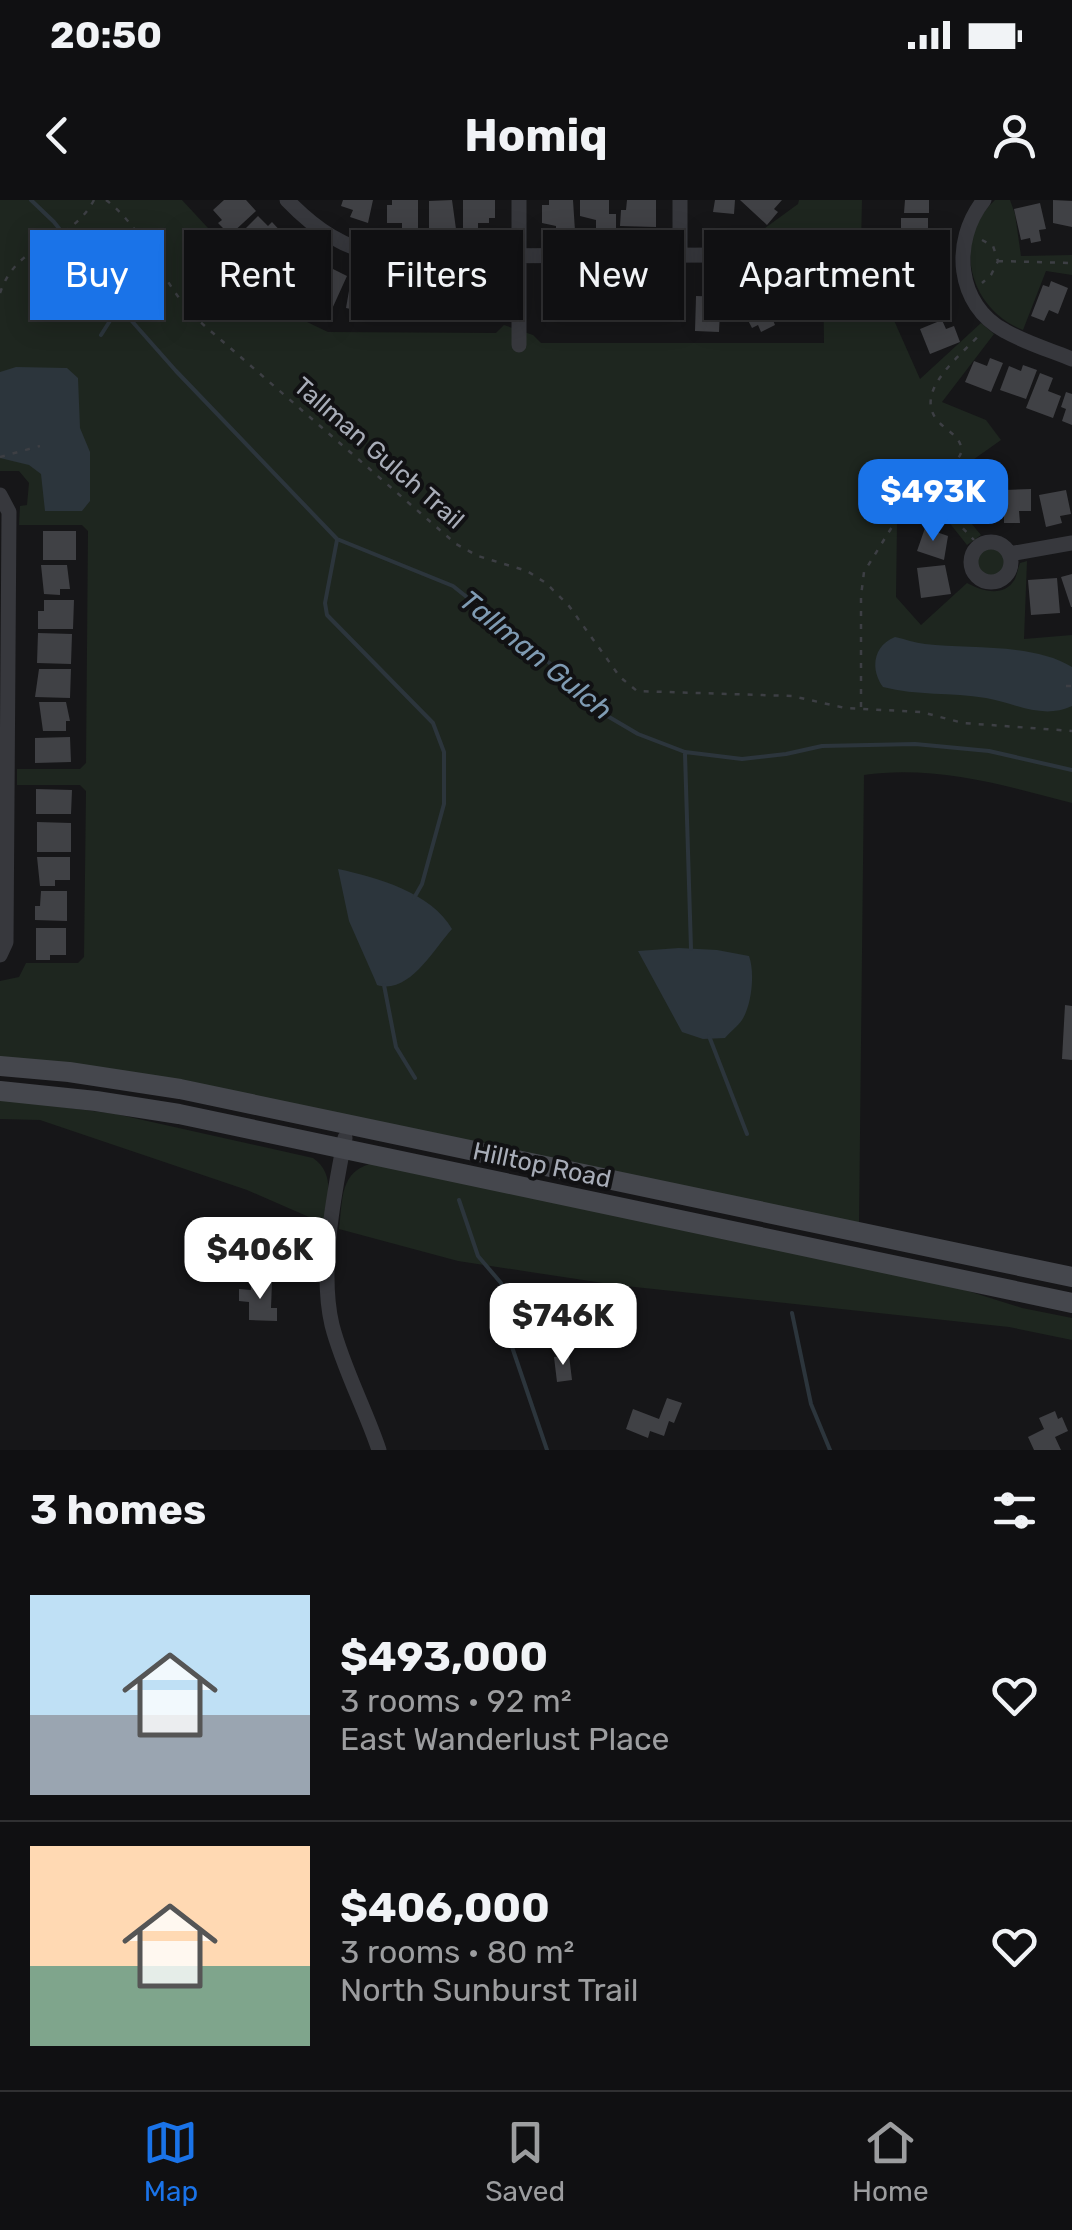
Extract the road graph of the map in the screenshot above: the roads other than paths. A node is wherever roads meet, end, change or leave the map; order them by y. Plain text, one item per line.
1 (288, 200) edge
2 (519, 200) edge
3 (680, 200) edge
4 (984, 200) edge
5 (519, 230) edge
6 (680, 230) edge
7 (351, 245) edge
8 (519, 320) edge
9 (519, 345) dead end
10 (1072, 358) edge
11 (5, 493) edge
12 (1072, 543) edge
13 (1009, 554) dead end
14 (4, 646) edge
15 (4, 804) edge
16 (4, 958) edge
17 (0, 1066) edge
18 (0, 1091) edge
19 (348, 1124) junction
20 (343, 1148) junction
21 (1072, 1278) edge
22 (1072, 1303) edge
23 (378, 1450) edge

1 - 7 street
2 - 5 street
3 - 6 street
4 - 10 street
8 - 9 street
11 - 14 street
12 - 13 street
14 - 15 street
15 - 16 street
17 - 19 main road, Hilltop Road
18 - 20 main road, Hilltop Road
19 - 20 street
19 - 21 main road, Hilltop Road
20 - 22 main road, Hilltop Road
20 - 23 street

